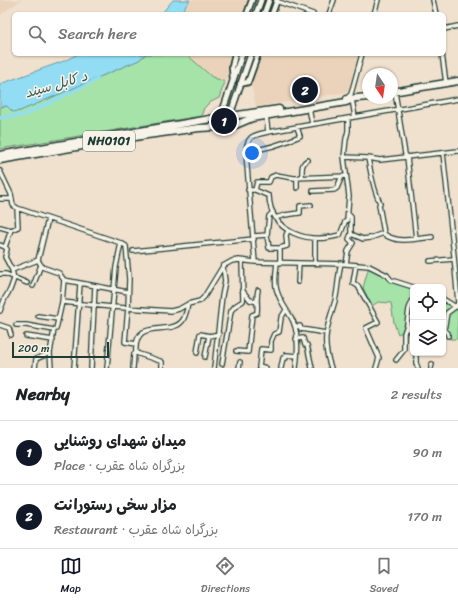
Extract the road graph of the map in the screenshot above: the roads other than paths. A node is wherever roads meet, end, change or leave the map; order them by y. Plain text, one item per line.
1 (252, 0) edge
2 (260, 0) edge
3 (269, 0) edge
4 (276, 0) edge
5 (334, 0) edge
6 (378, 0) edge
7 (433, 0) edge
8 (248, 12) edge
9 (257, 12) edge
10 (265, 12) edge
11 (273, 12) edge
12 (308, 12) edge
13 (330, 12) edge
14 (375, 12) edge
15 (436, 12) edge
16 (458, 26) edge
17 (446, 29) edge
18 (235, 56) edge
19 (241, 56) edge
20 (250, 56) edge
21 (257, 56) edge
22 (361, 56) edge
23 (442, 56) edge
24 (233, 80) junction
25 (458, 81) edge
26 (446, 83) junction
27 (240, 84) junction
28 (398, 91) edge
29 (362, 97) edge
30 (458, 99) edge
31 (349, 100) junction
32 (396, 104) edge
33 (309, 108) junction
34 (398, 110) junction
35 (222, 113) junction
36 (266, 115) junction
37 (230, 116) junction
38 (355, 117) junction
39 (216, 118) junction
40 (348, 118) junction
41 (312, 124) junction
42 (218, 127) junction
43 (230, 127) junction
44 (297, 127) junction
45 (268, 132) junction
46 (246, 151) junction
47 (458, 151) edge
48 (442, 153) junction
49 (0, 154) edge
50 (344, 157) junction
51 (407, 157) junction
52 (368, 158) junction
53 (0, 160) edge
54 (308, 160) dead end
55 (0, 171) edge
56 (344, 176) junction
57 (300, 177) junction
58 (297, 188) dead end
59 (248, 190) junction
60 (255, 190) junction
61 (313, 191) dead end
62 (12, 198) junction
63 (0, 199) edge
64 (311, 205) dead end
65 (17, 208) junction
66 (273, 212) junction
67 (348, 214) junction
68 (275, 218) junction
69 (48, 219) junction
70 (0, 227) edge
71 (12, 230) junction
72 (288, 231) junction
73 (350, 234) junction
74 (384, 234) junction
75 (267, 235) junction
76 (254, 237) junction
77 (432, 237) dead end
78 (315, 239) junction
79 (416, 239) junction
80 (121, 243) junction
81 (0, 245) edge
82 (5, 247) junction
83 (280, 248) junction
84 (134, 251) dead end
85 (456, 257) edge
86 (38, 260) junction
87 (242, 261) junction
88 (430, 261) dead end
89 (255, 262) junction
90 (315, 262) junction
91 (278, 263) junction
92 (299, 263) junction
93 (341, 264) junction
94 (346, 264) junction
95 (356, 265) junction
96 (42, 266) junction
97 (223, 266) junction
98 (12, 270) junction
99 (0, 274) edge
100 (14, 279) junction
101 (64, 280) junction
102 (298, 282) dead end
103 (27, 283) dead end
104 (80, 284) junction
105 (33, 286) dead end
106 (95, 286) junction
107 (410, 286) edge
108 (114, 290) junction
109 (242, 290) junction
110 (258, 290) dead end
111 (128, 292) junction
112 (446, 301) edge
113 (62, 302) junction
114 (258, 302) junction
115 (78, 304) junction
116 (188, 304) junction
117 (95, 306) junction
118 (410, 306) edge
119 (112, 308) junction
120 (128, 308) junction
121 (457, 308) edge
122 (286, 310) junction
123 (0, 311) edge
124 (38, 316) dead end
125 (58, 319) junction
126 (445, 320) edge
127 (407, 324) junction
128 (0, 325) edge
129 (16, 325) dead end
130 (295, 327) junction
131 (54, 330) junction
132 (410, 331) edge
133 (446, 332) edge
134 (326, 333) junction
135 (219, 334) junction
136 (11, 335) dead end
137 (26, 336) dead end
138 (210, 336) junction
139 (448, 336) dead end
140 (296, 339) junction
141 (53, 340) junction
142 (136, 344) junction
143 (236, 351) dead end
144 (50, 353) junction
145 (136, 353) junction
146 (197, 353) dead end
147 (297, 356) junction
148 (416, 356) edge
149 (204, 357) dead end
150 (396, 360) dead end
151 (240, 362) dead end
152 (222, 364) dead end
153 (259, 367) edge
154 (35, 368) edge
155 (51, 368) edge
156 (74, 368) edge
157 (91, 368) edge
158 (107, 368) edge
159 (133, 368) edge
160 (162, 368) edge
161 (214, 368) edge
162 (239, 368) edge
163 (266, 368) edge
164 (281, 368) edge
165 (296, 368) edge
166 (312, 368) edge
167 (331, 368) edge
168 (374, 368) edge
169 (418, 368) edge

1 - 8 street
2 - 9 main road
3 - 10 main road
4 - 11 street
4 - 12 street
5 - 13 street
6 - 14 street
7 - 15 street
16 - 17 street
18 - 24 street
19 - 24 main road
20 - 27 main road
21 - 27 street
22 - 31 street
23 - 26 street
24 - 35 main road
25 - 26 highway
26 - 28 highway
27 - 37 main road
29 - 31 highway, NH0101
30 - 34 street
31 - 33 highway, NH0101
31 - 37 highway, NH0101
31 - 38 street
32 - 34 street
33 - 36 highway, NH0101
33 - 41 street
34 - 38 street
34 - 51 street
35 - 37 highway, NH0101
35 - 39 highway
36 - 43 highway, NH0101
36 - 45 street
37 - 43 highway
38 - 40 street
39 - 42 highway
39 - 49 highway, NH0101
40 - 41 street
40 - 50 street
41 - 44 street
42 - 43 highway, NH0101
42 - 53 highway, NH0101
44 - 45 street
44 - 46 street
45 - 46 street
46 - 59 street
47 - 48 street
48 - 51 street
48 - 85 street
50 - 52 street
50 - 56 street
51 - 52 street
51 - 79 street
52 - 74 street
54 - 57 street
55 - 62 street
56 - 57 street
56 - 61 street
56 - 67 street
57 - 58 street
57 - 60 street
59 - 60 street
59 - 76 street
60 - 66 street
62 - 63 street
62 - 65 street
64 - 68 street
65 - 69 street
65 - 71 street
66 - 68 street
66 - 75 street
67 - 73 street
67 - 78 street
68 - 72 street
69 - 80 street
69 - 86 street
70 - 71 street
71 - 82 street
72 - 78 street
72 - 83 street
73 - 74 street
73 - 94 street
74 - 79 street
75 - 76 street
75 - 83 street
76 - 84 street
76 - 89 street
77 - 79 street
78 - 90 street
80 - 108 street
80 - 111 street
81 - 82 street
82 - 98 street
83 - 91 street
85 - 88 street
85 - 121 street
86 - 96 street
86 - 98 street
87 - 89 street
87 - 97 street
87 - 109 street
89 - 91 street
90 - 92 street
90 - 93 street
91 - 92 street
91 - 122 street
92 - 102 street
93 - 94 street
93 - 134 street
94 - 95 street
95 - 107 street
95 - 168 street
96 - 101 street
96 - 105 street
97 - 116 street
97 - 135 street
98 - 100 street
99 - 100 street
100 - 103 street
100 - 123 street
101 - 104 street
101 - 113 street
104 - 106 street
104 - 115 street
106 - 108 street
106 - 117 street
108 - 111 street
108 - 119 street
109 - 114 street
109 - 152 street
110 - 114 street
111 - 120 street
112 - 121 street
113 - 115 street
113 - 125 street
114 - 143 street
115 - 117 street
115 - 156 street
116 - 120 street
116 - 142 street
117 - 119 street
117 - 157 street
118 - 127 street
119 - 120 street
119 - 158 street
120 - 142 street
121 - 126 street
122 - 130 street
122 - 153 street
124 - 125 street
125 - 131 street
127 - 132 street
127 - 150 street
128 - 136 street
129 - 131 street
130 - 134 street
130 - 140 street
131 - 141 street
133 - 139 street
134 - 167 street
135 - 138 street
135 - 161 street
137 - 141 street
138 - 146 street
138 - 149 street
140 - 147 street
140 - 166 street
141 - 144 street
142 - 145 street
144 - 154 street
144 - 155 street
145 - 159 street
145 - 160 street
147 - 164 street
147 - 165 street
148 - 169 street
151 - 162 street
153 - 163 street

